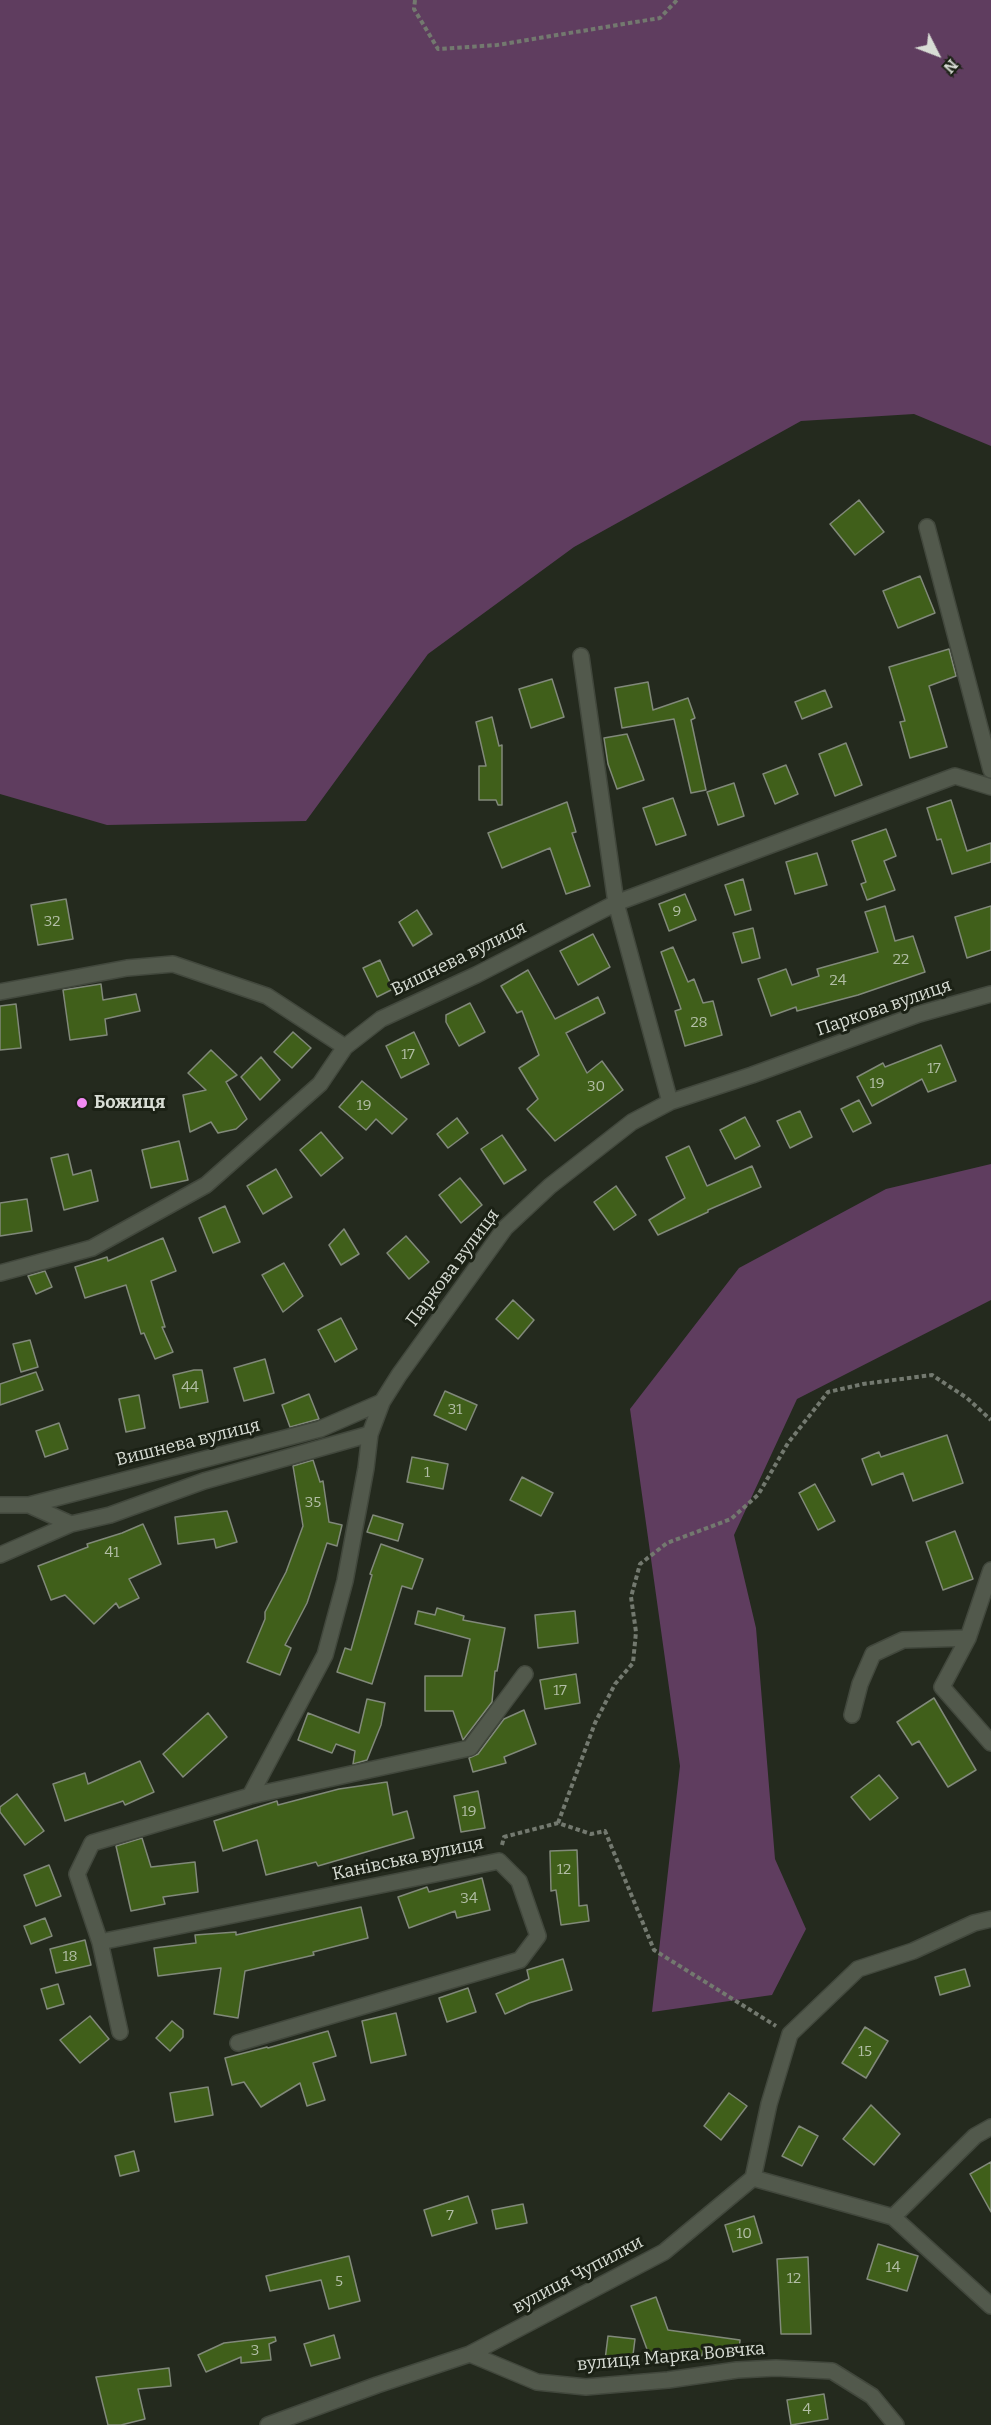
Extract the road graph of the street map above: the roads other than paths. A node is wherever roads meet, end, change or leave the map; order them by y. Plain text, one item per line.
1 (927, 526) dead end
2 (581, 656) dead end
3 (991, 770) edge
4 (991, 786) edge
5 (616, 903) junction
6 (0, 992) edge
7 (991, 994) edge
8 (345, 1047) junction
9 (670, 1102) junction
10 (0, 1273) edge
11 (382, 1402) junction
12 (370, 1434) junction
13 (0, 1505) edge
14 (29, 1505) junction
15 (71, 1524) junction
16 (0, 1555) edge
17 (991, 1570) edge
18 (968, 1638) junction
19 (525, 1674) dead end
20 (852, 1715) dead end
21 (991, 1743) edge
22 (250, 1796) junction
23 (991, 1919) edge
24 (100, 1942) junction
25 (120, 2032) dead end
26 (238, 2043) dead end
27 (991, 2127) edge
28 (753, 2178) junction
29 (893, 2217) junction
30 (991, 2306) edge
31 (470, 2354) junction
32 (268, 2425) edge
33 (896, 2425) edge

1 - 3 street
2 - 5 street
4 - 5 street, Вишнева вулиця
5 - 8 street, Вишнева вулиця
5 - 9 street
6 - 8 street
7 - 9 street, Паркова вулиця
8 - 10 street, Вишнева вулиця
9 - 11 street, Паркова вулиця
11 - 12 street, Паркова вулиця
11 - 14 street, Вишнева вулиця
12 - 15 street
12 - 22 street
13 - 14 street, Вишнева вулиця
14 - 15 street
15 - 16 street
17 - 18 street
18 - 20 street
18 - 21 street
19 - 22 street
22 - 24 street
23 - 28 street
24 - 25 street
24 - 26 street, Канівська вулиця
27 - 29 street
28 - 29 street
28 - 31 street, вулиця Чупилки
29 - 30 street
31 - 32 street, вулиця Чупилки
31 - 33 street, вулиця Марка Вовчка

